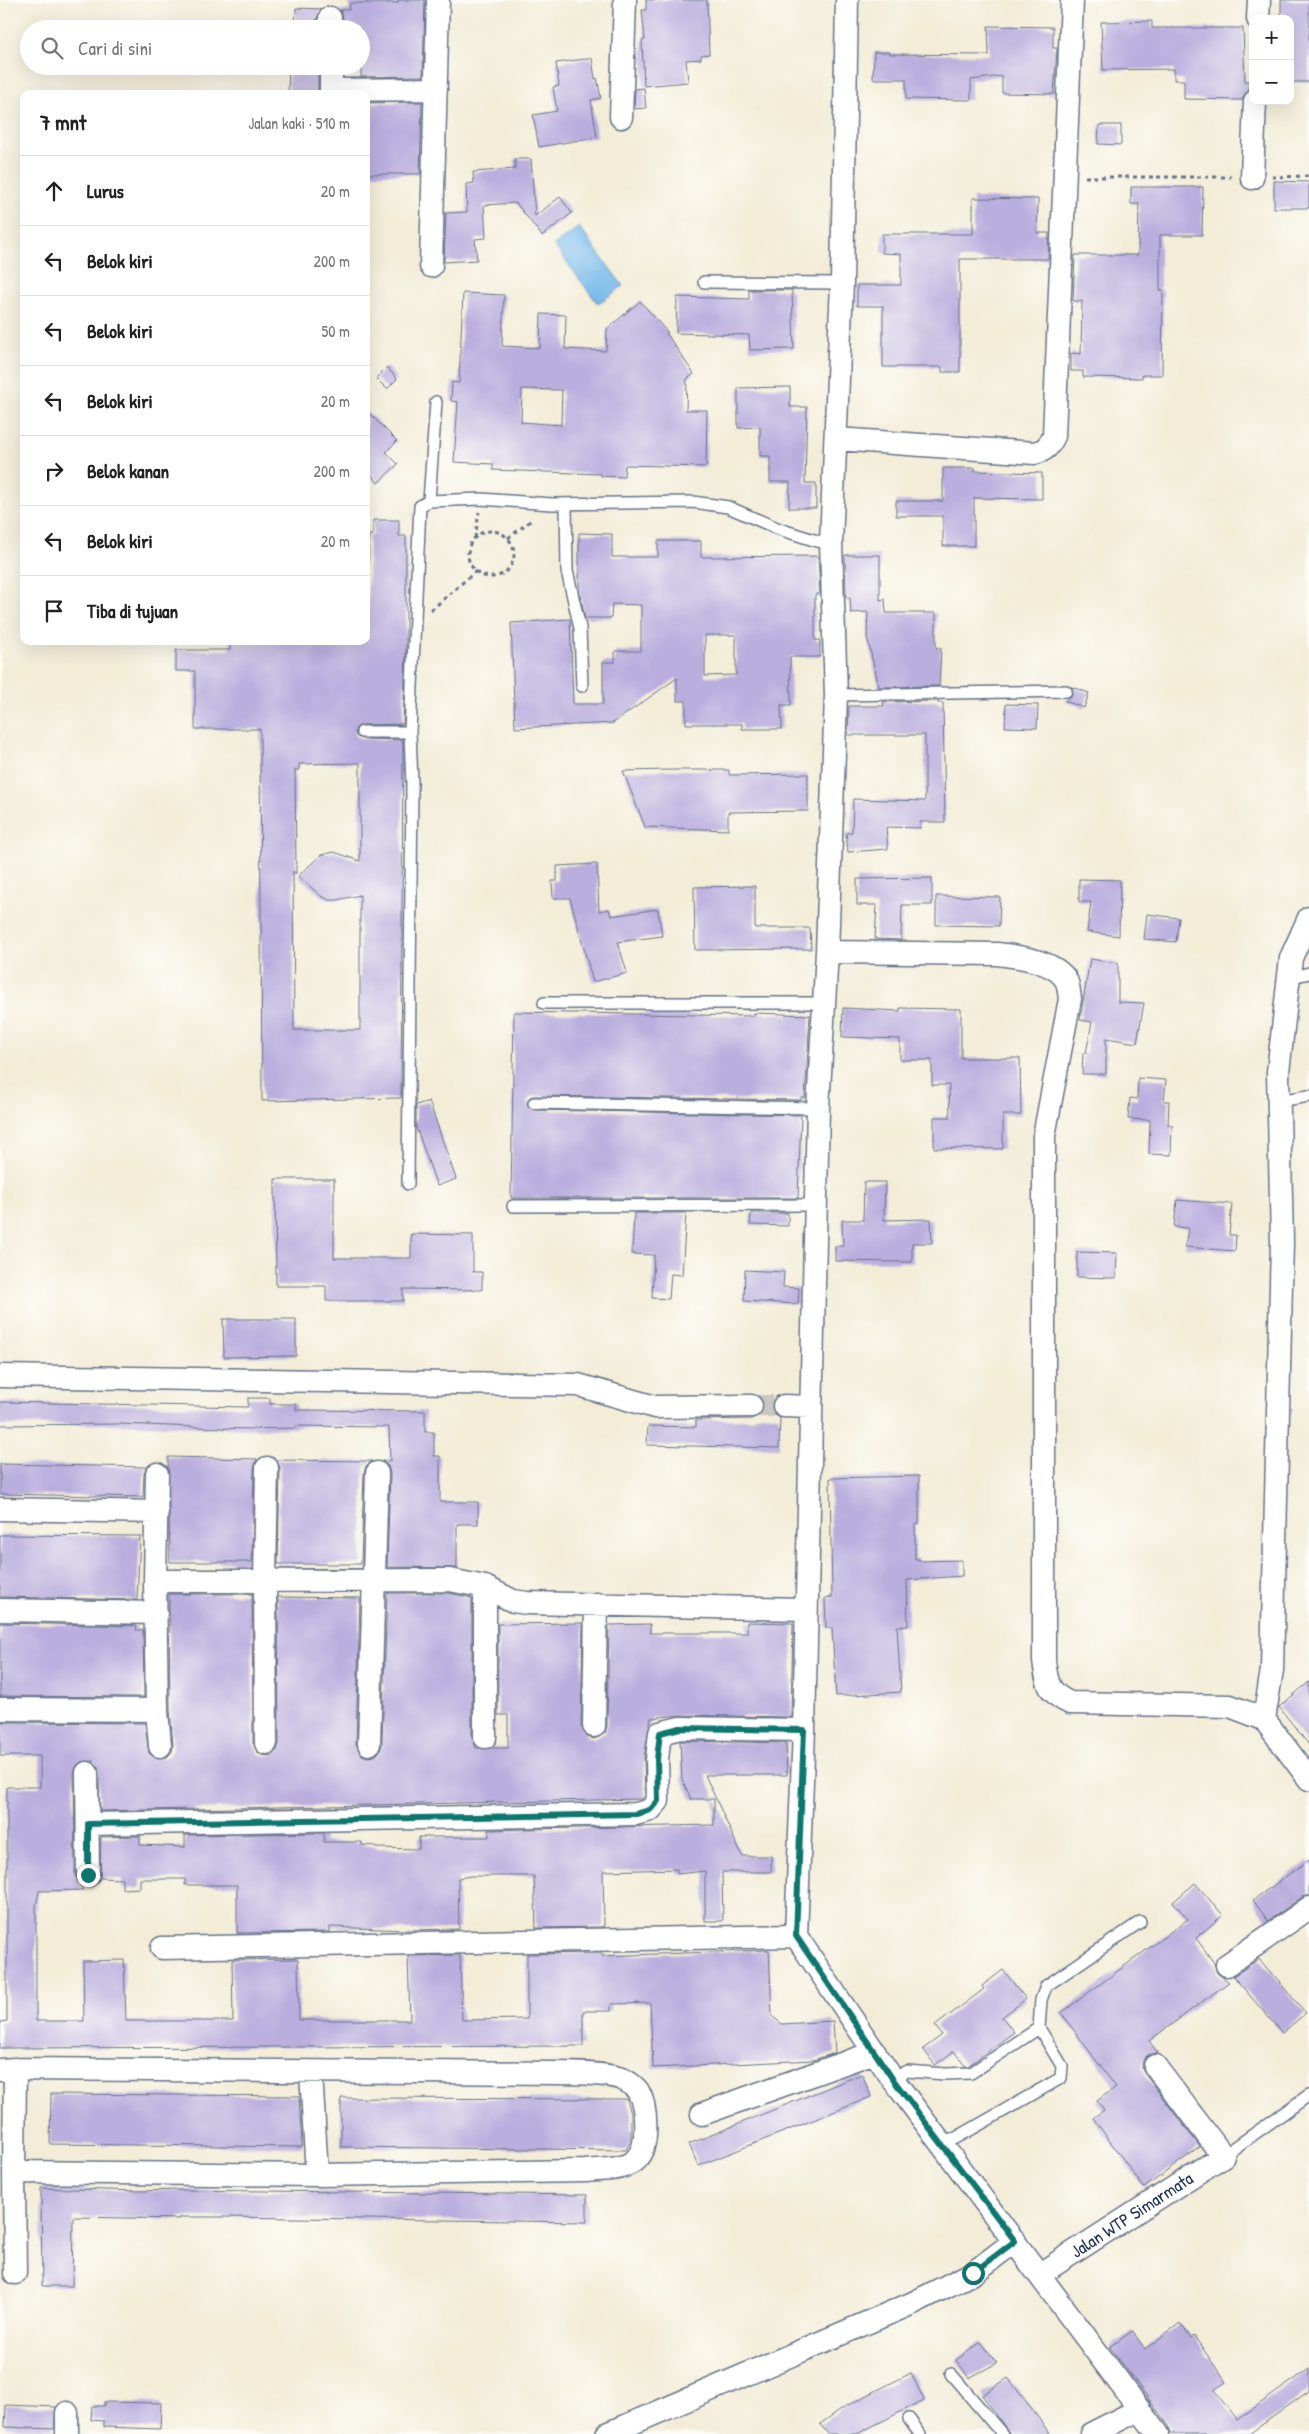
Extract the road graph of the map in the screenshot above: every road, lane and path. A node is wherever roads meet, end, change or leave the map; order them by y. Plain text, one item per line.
1 (438, 0) edge
2 (625, 0) edge
3 (848, 0) edge
4 (1072, 0) edge
5 (1259, 0) edge
6 (1258, 15) edge
7 (331, 75) edge
8 (436, 89) junction
9 (331, 90) edge
10 (370, 91) edge
11 (1255, 105) edge
12 (622, 117) dead end
13 (1309, 176) edge
14 (1066, 177) junction
15 (1252, 178) junction
16 (431, 266) dead end
17 (704, 282) dead end
18 (842, 283) junction
19 (436, 402) dead end
20 (836, 439) junction
21 (481, 499) junction
22 (429, 501) junction
23 (552, 504) junction
24 (566, 504) junction
25 (474, 538) junction
26 (508, 538) junction
27 (831, 543) junction
28 (476, 571) junction
29 (414, 624) junction
30 (582, 686) dead end
31 (1066, 691) dead end
32 (836, 695) junction
33 (362, 732) dead end
34 (410, 732) junction
35 (1309, 918) edge
36 (827, 952) junction
37 (1298, 975) edge
38 (544, 1003) dead end
39 (823, 1003) junction
40 (1309, 1096) edge
41 (1279, 1101) junction
42 (534, 1103) dead end
43 (818, 1108) junction
44 (408, 1184) dead end
45 (514, 1206) dead end
46 (816, 1206) junction
47 (0, 1376) edge
48 (751, 1406) tunnel mouth
49 (784, 1406) tunnel mouth
50 (810, 1407) junction
51 (267, 1468) dead end
52 (377, 1473) dead end
53 (157, 1474) dead end
54 (0, 1509) edge
55 (157, 1512) junction
56 (374, 1579) junction
57 (155, 1581) junction
58 (265, 1581) junction
59 (485, 1587) junction
60 (596, 1604) junction
61 (806, 1609) junction
62 (0, 1610) edge
63 (156, 1613) junction
64 (0, 1709) edge
65 (157, 1710) junction
66 (1264, 1719) junction
67 (594, 1726) dead end
68 (804, 1730) junction
69 (485, 1737) dead end
70 (266, 1743) dead end
71 (368, 1744) dead end
72 (160, 1746) dead end
73 (87, 1773) dead end
74 (1309, 1779) edge
75 (88, 1824) junction
76 (88, 1875) dead end
77 (1309, 1908) edge
78 (1140, 1922) dead end
79 (796, 1936) junction
80 (162, 1948) dead end
81 (1227, 1965) dead end
82 (1039, 2028) junction
83 (876, 2052) junction
84 (1155, 2066) dead end
85 (8, 2070) edge
86 (311, 2072) junction
87 (892, 2078) junction
88 (1309, 2095) edge
89 (702, 2114) dead end
90 (942, 2144) junction
91 (1223, 2156) junction
92 (14, 2172) junction
93 (317, 2175) junction
94 (1015, 2241) junction
95 (15, 2272) dead end
96 (1040, 2274) junction
97 (951, 2374) dead end
98 (1140, 2409) junction
99 (908, 2419) dead end
100 (607, 2434) edge
101 (920, 2434) edge
102 (1002, 2434) edge
103 (1091, 2434) edge
104 (1158, 2434) edge

1 - 8 street
2 - 12 street
3 - 18 street
4 - 14 street
5 - 6 street
7 - 9 street
8 - 10 street
8 - 16 street
11 - 15 street
13 - 15 path
14 - 15 path
14 - 20 street
17 - 18 lane
18 - 20 street
19 - 22 lane
20 - 27 street
21 - 22 lane
21 - 23 lane
21 - 25 path
22 - 29 lane
23 - 24 lane
23 - 26 path
24 - 27 lane
24 - 30 lane
25 - 26 path
25 - 28 path
26 - 28 path
27 - 32 street
28 - 29 path
29 - 34 lane
31 - 32 lane
32 - 36 street
33 - 34 lane
34 - 44 lane
35 - 37 street
36 - 39 street
36 - 66 street
37 - 41 street
38 - 39 lane
39 - 43 street
40 - 41 lane
41 - 66 street
42 - 43 lane
43 - 46 street
45 - 46 lane
46 - 50 street
47 - 48 street
49 - 50 street
50 - 61 street
51 - 58 street
52 - 56 street
53 - 55 street
54 - 55 street
55 - 57 street
56 - 58 street
56 - 59 street
56 - 71 street
57 - 58 street
57 - 63 street
58 - 70 street
59 - 60 street
59 - 69 street
60 - 61 street
60 - 67 street
61 - 68 street
62 - 63 street
63 - 65 street
64 - 65 street
65 - 72 street
66 - 74 street
68 - 75 street
68 - 79 street
73 - 75 street
75 - 76 street
77 - 81 street
78 - 82 lane
79 - 80 street
79 - 83 street
82 - 87 lane
82 - 90 lane
83 - 87 street
83 - 89 street
84 - 91 street
85 - 86 street
85 - 92 street
86 - 93 street
86 - 93 street
87 - 90 street
88 - 91 lane
90 - 94 street
91 - 96 street, Jalan WTP Simarmata
92 - 93 street
92 - 95 street
94 - 96 street
94 - 100 street
96 - 98 street
97 - 102 lane
98 - 103 street
98 - 104 street
99 - 101 lane

